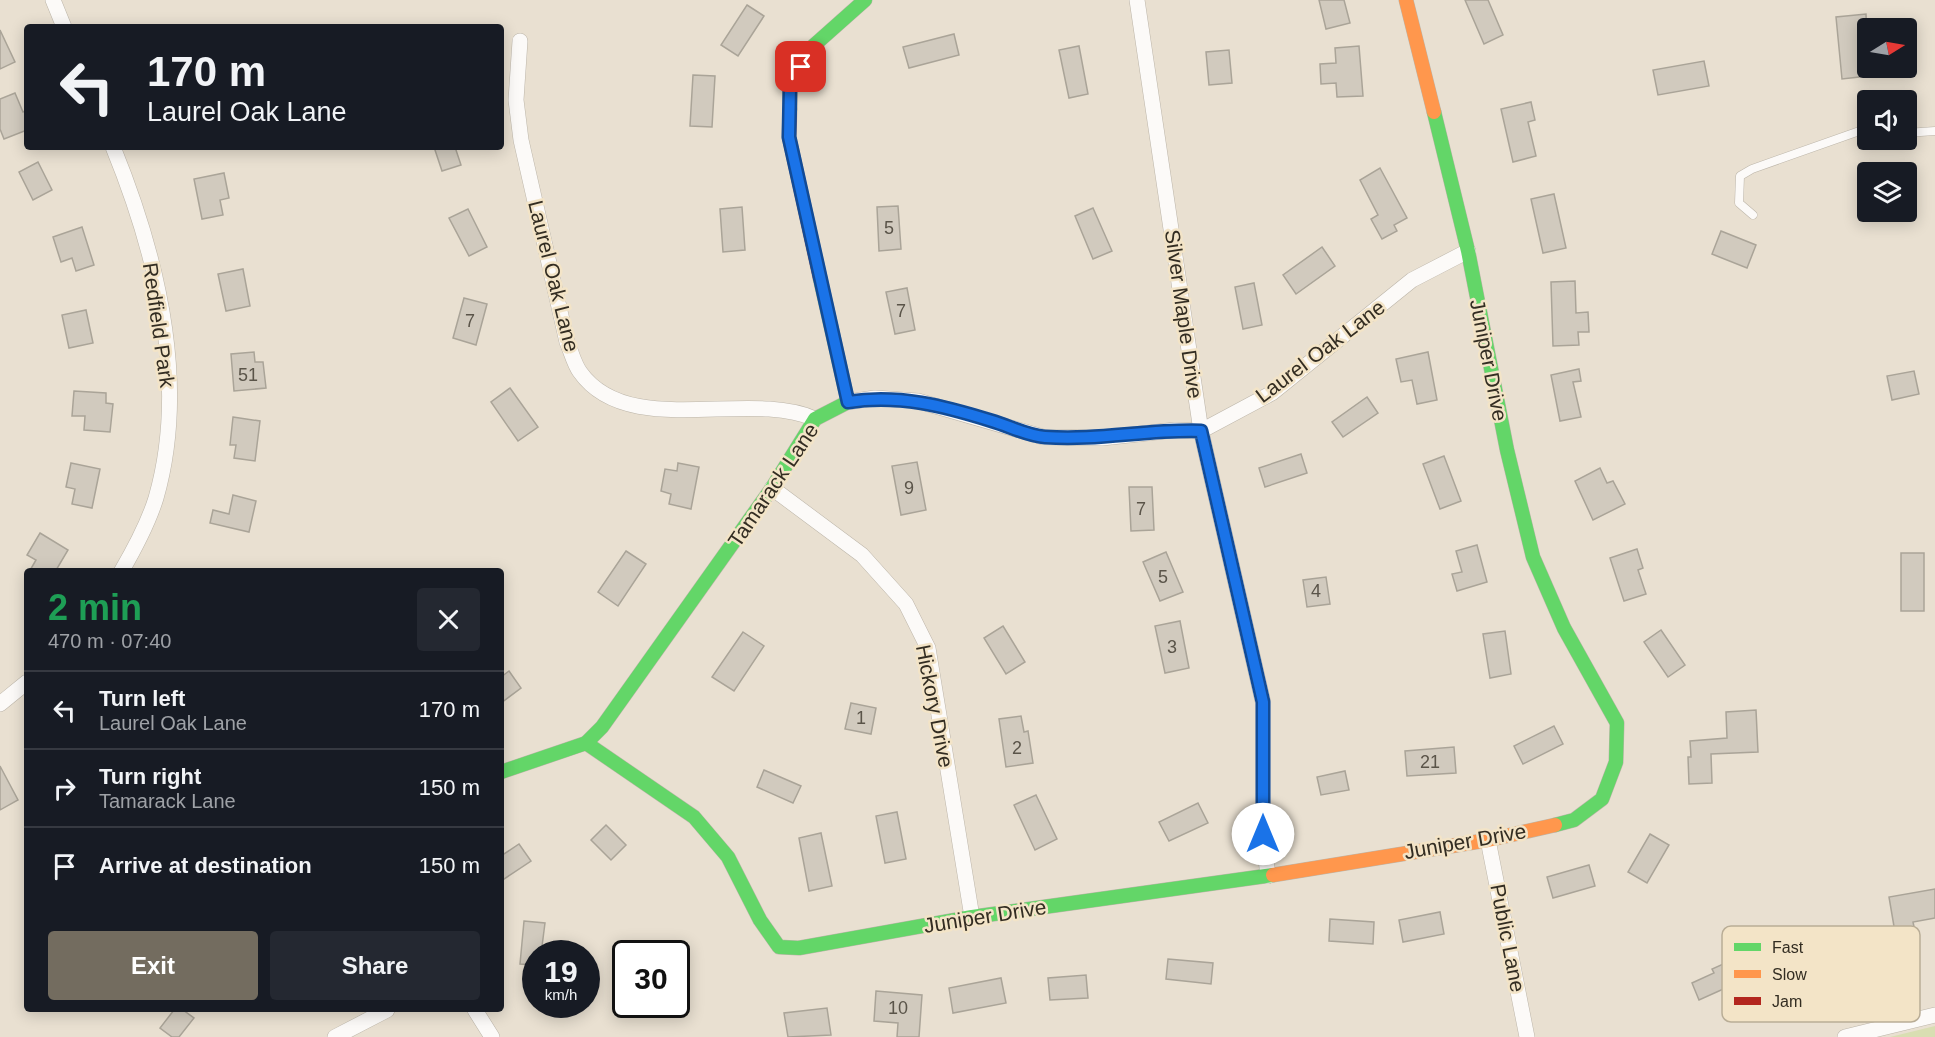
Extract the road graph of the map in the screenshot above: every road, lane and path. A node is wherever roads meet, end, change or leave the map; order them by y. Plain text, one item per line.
1 (53, 0) edge
2 (865, 0) edge
3 (1137, 0) edge
4 (1406, 0) edge
5 (63, 24) edge
6 (520, 41) dead end
7 (1935, 131) edge
8 (1857, 132) edge
9 (1917, 132) edge
10 (114, 150) edge
11 (1753, 215) dead end
12 (1468, 250) junction
13 (848, 402) junction
14 (815, 419) junction
15 (1201, 431) junction
16 (771, 488) junction
17 (123, 568) edge
18 (24, 684) edge
19 (0, 704) edge
20 (586, 743) junction
21 (504, 771) edge
22 (1488, 840) junction
23 (1268, 876) junction
24 (972, 917) junction
25 (383, 1012) edge
26 (476, 1012) edge
27 (1935, 1016) edge
28 (1920, 1020) edge
29 (1909, 1022) edge
30 (334, 1037) edge
31 (492, 1037) edge
32 (1527, 1037) edge
33 (1845, 1037) edge

1 - 5 street
2 - 13 street
3 - 15 street, Silver Maple Drive
4 - 12 street, Juniper Drive
6 - 14 street, Laurel Oak Lane
7 - 9 lane
8 - 11 lane
10 - 17 street, Redfield Park
12 - 15 street, Laurel Oak Lane
12 - 22 street, Juniper Drive
13 - 14 street, Tamarack Lane
13 - 15 street, Laurel Oak Lane
14 - 16 street, Tamarack Lane
15 - 23 street, Silver Maple Drive
16 - 20 street, Tamarack Lane
16 - 24 street, Hickory Drive
18 - 19 street
20 - 21 street, Tamarack Lane
20 - 24 street, Juniper Drive
22 - 23 street, Juniper Drive
22 - 32 street, Public Lane
23 - 24 street, Juniper Drive
25 - 30 street
26 - 31 street
27 - 28 street
29 - 33 street

